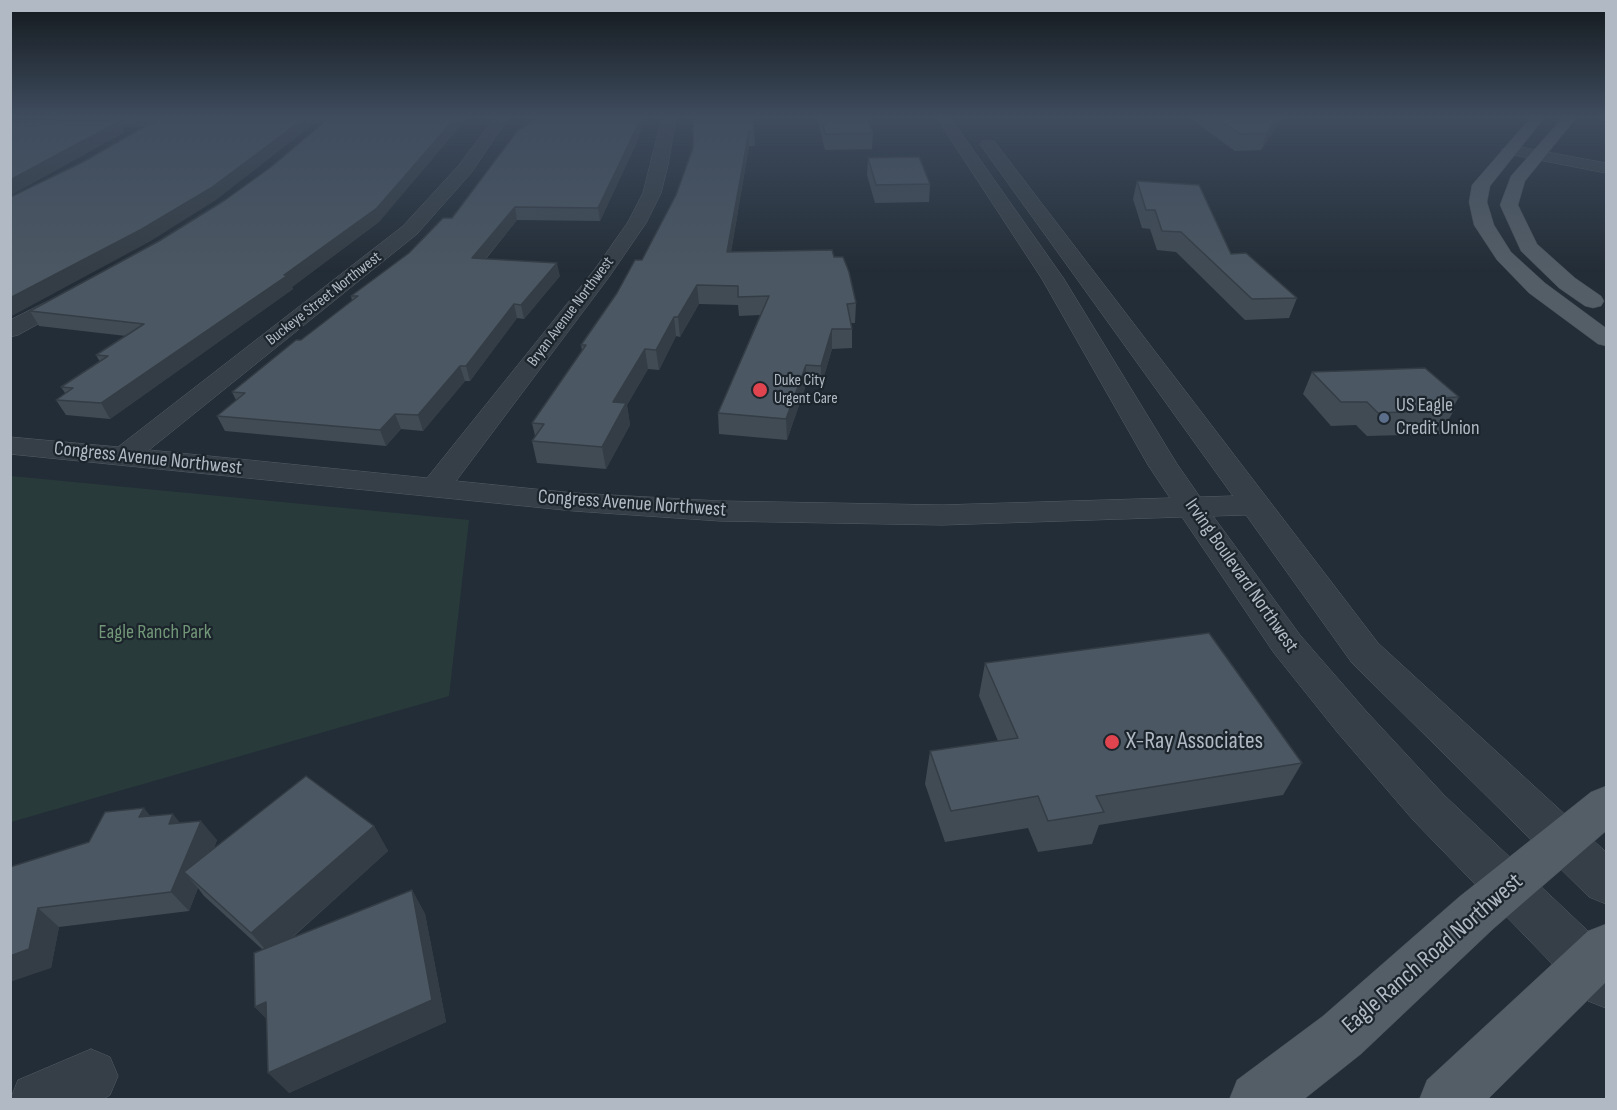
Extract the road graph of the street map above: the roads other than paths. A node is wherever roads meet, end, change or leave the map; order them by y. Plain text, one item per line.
1 (465, 169) edge
2 (657, 169) edge
3 (978, 169) edge
4 (1006, 169) edge
5 (1494, 169) edge
6 (1527, 169) edge
7 (89, 286) edge
8 (1606, 310) edge
9 (10, 330) edge
10 (1606, 339) edge
11 (10, 445) edge
12 (123, 457) junction
13 (435, 488) junction
14 (1256, 505) junction
15 (1191, 507) junction
16 (1606, 805) edge
17 (1562, 843) junction
18 (1606, 882) edge
19 (1507, 886) junction
20 (1600, 965) edge
21 (91, 1076) dead end
22 (38, 1100) edge
23 (1257, 1100) edge
24 (1447, 1100) edge

1 - 12 street, Buckeye Street Northwest
2 - 13 street, Bryan Avenue Northwest
3 - 15 street, Irving Boulevard Northwest
4 - 14 street
5 - 10 main road
6 - 8 main road
7 - 9 street
11 - 12 street, Congress Avenue Northwest
12 - 13 street, Congress Avenue Northwest
13 - 15 street, Congress Avenue Northwest
14 - 15 street, Congress Avenue Northwest
14 - 17 street
15 - 19 street, Irving Boulevard Northwest
16 - 17 main road, Eagle Ranch Road Northwest
17 - 18 street
17 - 19 main road, Eagle Ranch Road Northwest
19 - 20 street, Irving Boulevard Northwest
19 - 23 main road, Eagle Ranch Road Northwest
20 - 24 main road
21 - 22 street

